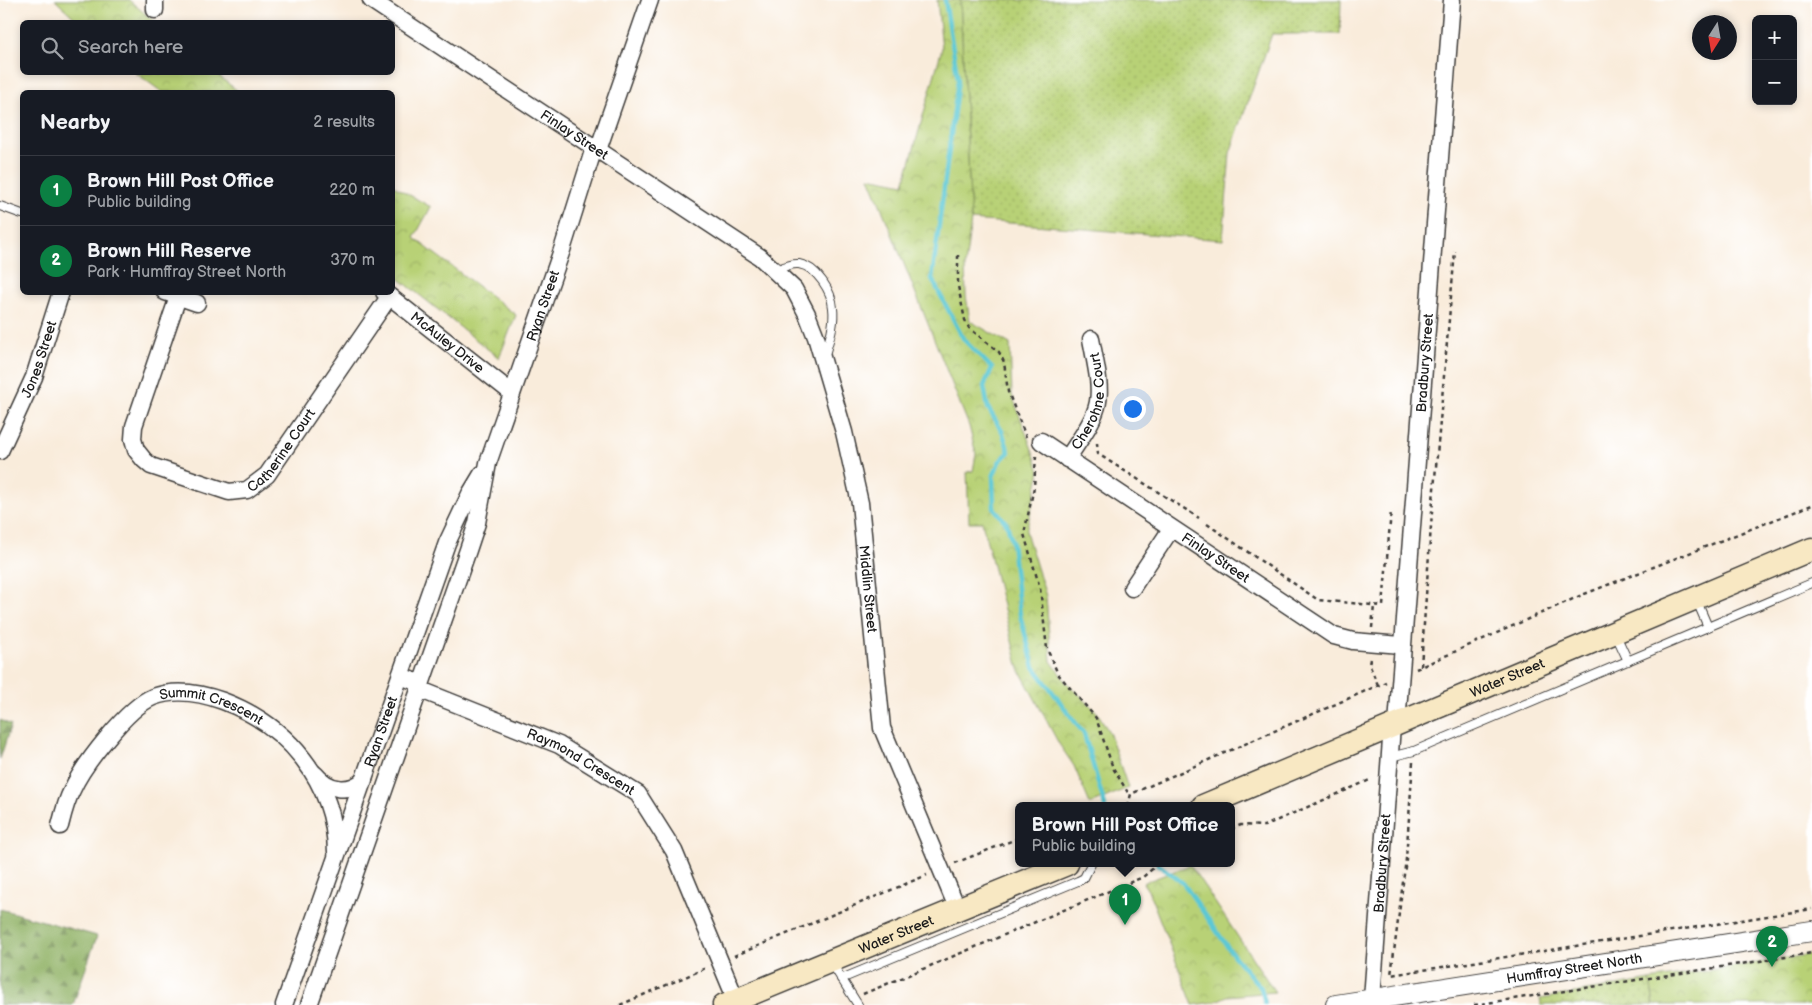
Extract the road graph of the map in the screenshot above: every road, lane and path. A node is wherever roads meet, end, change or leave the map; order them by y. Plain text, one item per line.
1 (371, 0) edge
2 (650, 0) edge
3 (1452, 0) edge
4 (596, 149) junction
5 (0, 206) edge
6 (20, 213) edge
7 (1455, 251) dead end
8 (958, 255) dead end
9 (776, 270) junction
10 (60, 295) edge
11 (172, 295) edge
12 (386, 295) edge
13 (196, 303) dead end
14 (1091, 339) dead end
15 (823, 361) junction
16 (512, 392) junction
17 (1085, 432) junction
18 (1034, 445) junction
19 (0, 451) edge
20 (1067, 460) junction
21 (1037, 461) junction
22 (1812, 505) edge
23 (1391, 510) dead end
24 (1199, 518) dead end
25 (1207, 524) dead end
26 (465, 529) junction
27 (1171, 529) junction
28 (1812, 549) edge
29 (1812, 583) edge
30 (1132, 588) dead end
31 (1695, 598) junction
32 (1708, 627) junction
33 (1615, 632) junction
34 (1401, 645) junction
35 (1628, 661) junction
36 (1421, 666) junction
37 (401, 676) junction
38 (1399, 676) junction
39 (421, 690) junction
40 (1394, 725) junction
41 (1414, 751) junction
42 (1413, 764) junction
43 (1389, 765) junction
44 (315, 774) junction
45 (364, 780) junction
46 (1130, 796) junction
47 (1129, 802) edge
48 (1212, 802) edge
49 (60, 826) dead end
50 (1235, 827) edge
51 (1015, 840) edge
52 (334, 864) junction
53 (1060, 867) edge
54 (1090, 867) edge
55 (1156, 867) edge
56 (941, 869) junction
57 (1812, 908) edge
58 (958, 910) junction
59 (1812, 931) edge
60 (1812, 953) edge
61 (720, 962) junction
62 (836, 970) junction
63 (1372, 999) junction
64 (856, 1001) edge
65 (730, 1003) edge
66 (284, 1005) edge
67 (309, 1005) edge
68 (620, 1005) edge
69 (1336, 1005) edge
70 (1474, 1005) edge

1 - 4 street, Finlay Street
2 - 4 street, Ryan Street
3 - 34 street, Bradbury Street
4 - 9 street, Finlay Street
4 - 16 street, Ryan Street
5 - 6 lane
7 - 36 path
8 - 18 path
9 - 15 street, Middlin Street
9 - 15 lane
10 - 19 street, Jones Street
11 - 12 street, Catherine Court
11 - 13 street
12 - 16 street, McAuley Drive
14 - 17 street, Cherohne Court
15 - 56 street, Middlin Street
16 - 26 street, Ryan Street
17 - 20 street, Cherohne Court
17 - 24 path
18 - 20 street, Finlay Street
18 - 21 path
18 - 21 path
20 - 27 street, Finlay Street
21 - 46 path
22 - 36 path
23 - 25 path
26 - 37 street, Ryan Street
26 - 39 street, Ryan Street
27 - 30 street
27 - 34 street, Finlay Street
28 - 31 main road, Water Street
29 - 32 lane
31 - 32 lane
31 - 33 main road, Water Street
32 - 35 lane
33 - 35 lane
33 - 40 main road, Water Street
34 - 38 street, Bradbury Street
35 - 41 lane
36 - 38 path
37 - 39 street, Raymond Crescent
37 - 45 street, Ryan Street
38 - 40 street, Bradbury Street
38 - 46 path
39 - 61 street, Raymond Crescent
39 - 67 street, Ryan Street
40 - 43 street, Bradbury Street
40 - 48 main road, Water Street
41 - 42 path
41 - 43 lane
42 - 43 path
42 - 57 path
43 - 50 path
43 - 63 street, Bradbury Street
44 - 45 street
44 - 49 street, Summit Crescent
44 - 52 street, Summit Crescent
45 - 52 street, Ryan Street
46 - 47 path
51 - 56 path
52 - 66 street, Ryan Street
53 - 58 main road, Water Street
54 - 62 lane
55 - 64 path
56 - 58 street, Middlin Street
56 - 61 path
58 - 62 main road, Water Street
59 - 63 street, Humffray Street North
60 - 70 path
61 - 65 street, Raymond Crescent
61 - 68 path
62 - 64 lane
62 - 65 main road, Water Street
63 - 69 street, Humffray Street North

